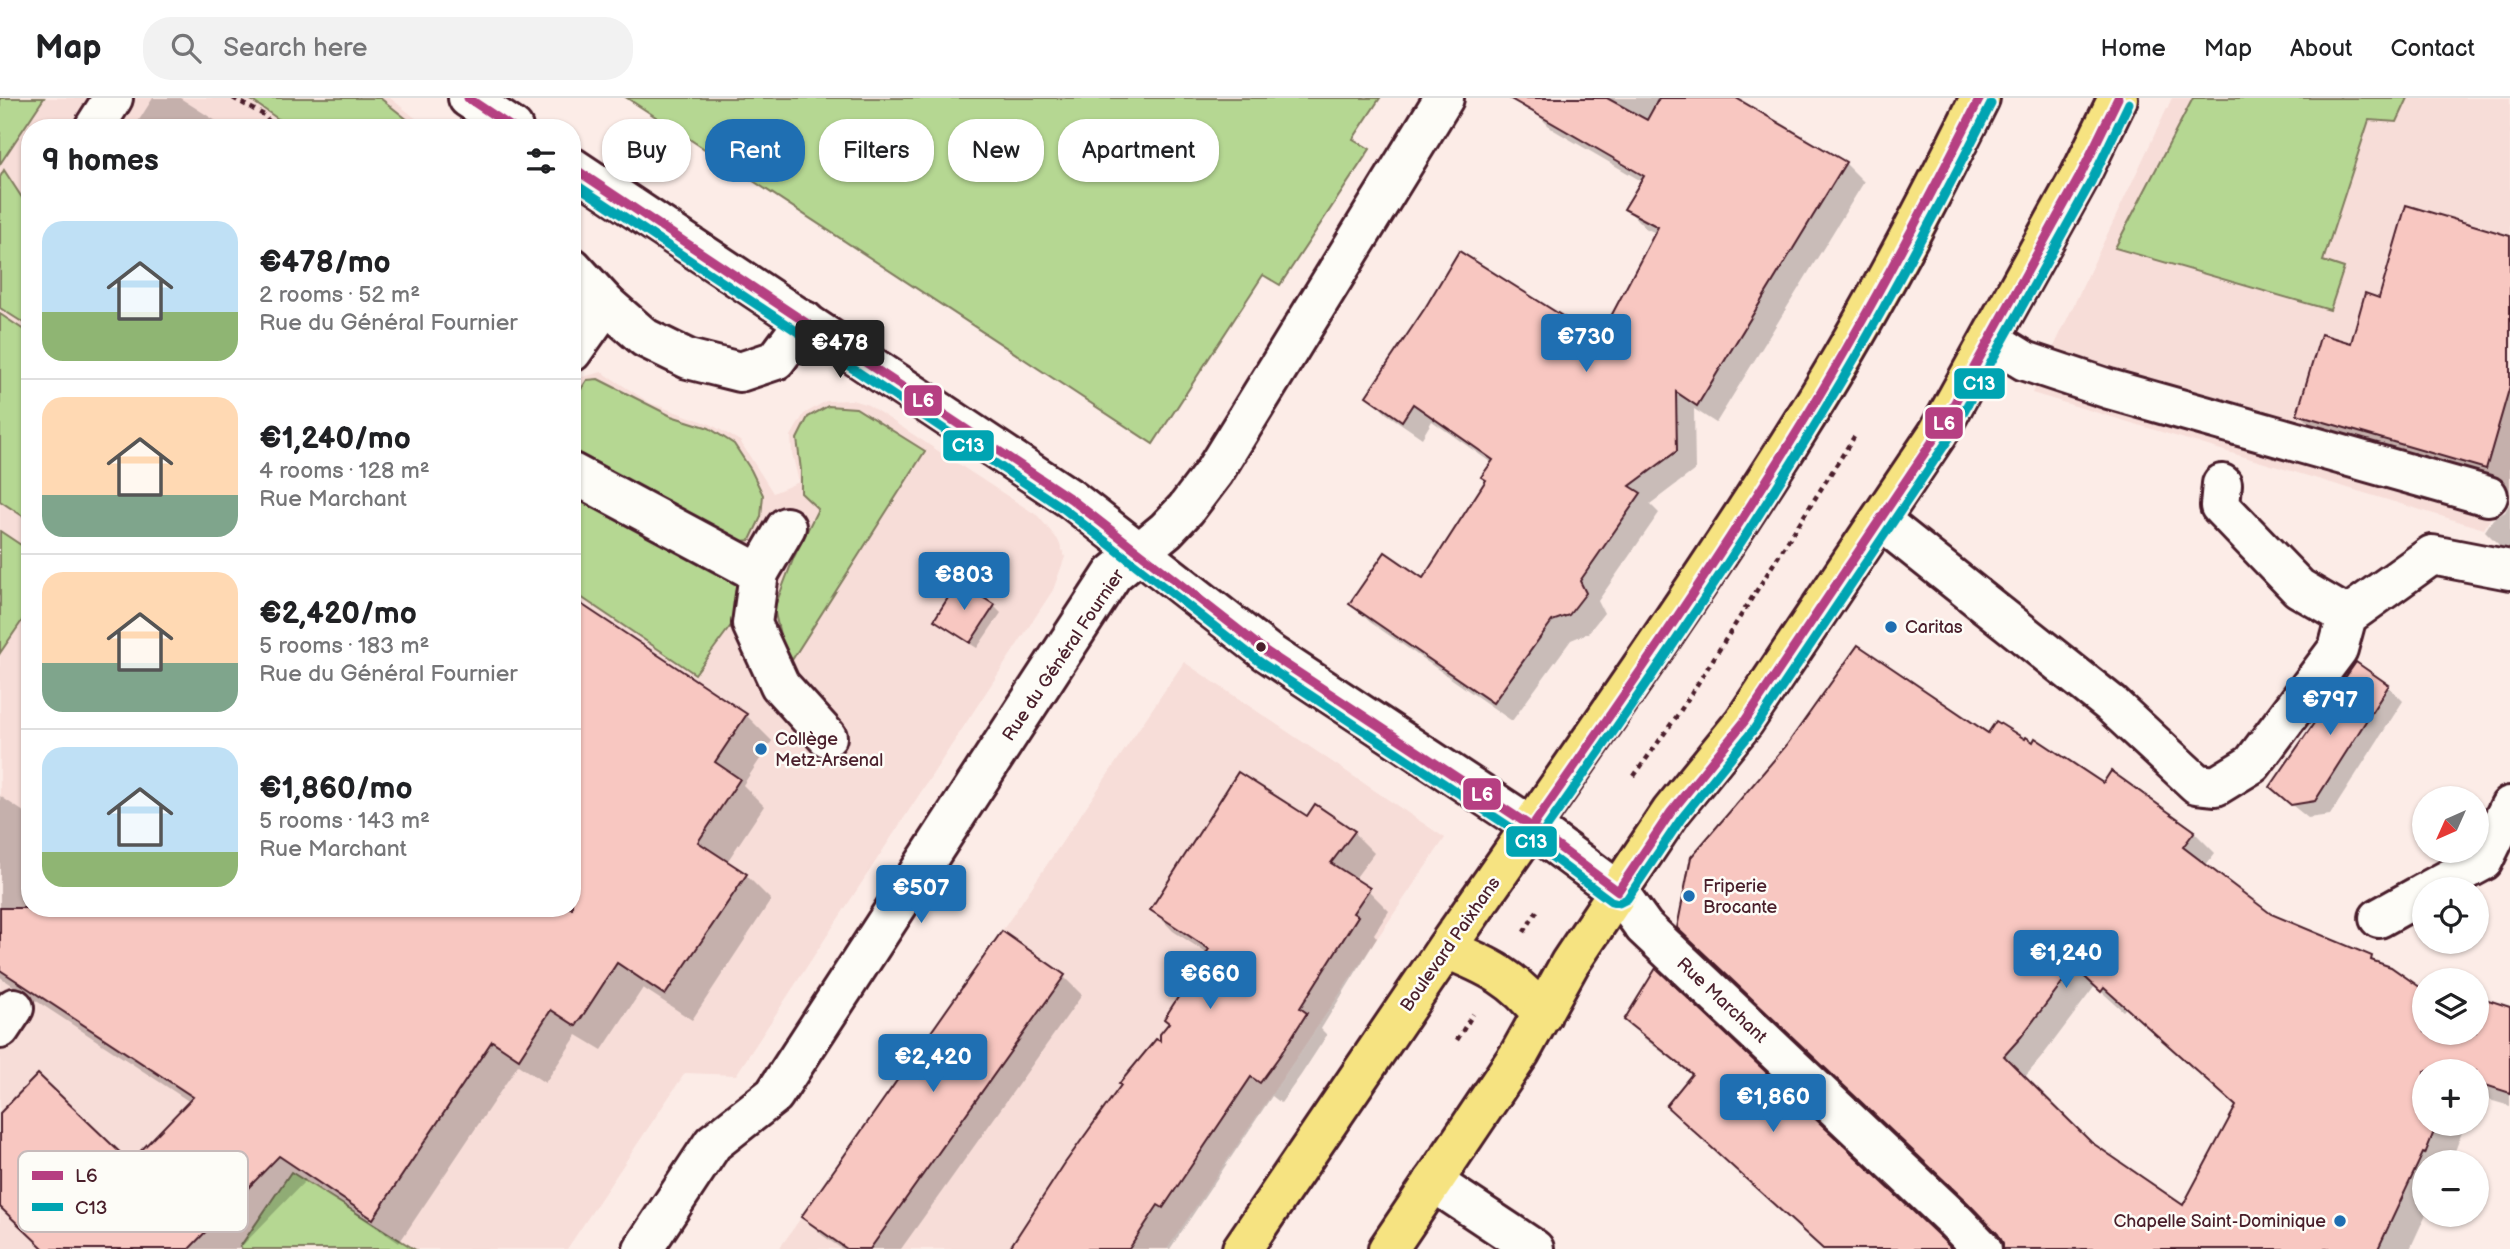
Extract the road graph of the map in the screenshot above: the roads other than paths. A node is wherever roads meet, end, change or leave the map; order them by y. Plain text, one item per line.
1 (113, 98) edge
2 (468, 98) edge
3 (1444, 98) edge
4 (1980, 98) edge
5 (2118, 98) edge
6 (100, 119) edge
7 (500, 119) edge
8 (581, 173) edge
9 (581, 277) edge
10 (606, 304) junction
11 (805, 321) junction
12 (581, 339) edge
13 (1991, 340) junction
14 (581, 478) edge
15 (2222, 484) dead end
16 (2488, 496) dead end
17 (1881, 521) junction
18 (786, 527) dead end
19 (1139, 550) junction
20 (2510, 570) edge
21 (759, 573) junction
22 (2347, 616) junction
23 (827, 737) dead end
24 (2510, 806) edge
25 (1532, 827) junction
26 (2453, 877) edge
27 (1618, 891) junction
28 (2412, 900) edge
29 (2379, 918) dead end
30 (1446, 949) junction
31 (1542, 1015) junction
32 (1433, 1182) junction
33 (643, 1249) edge
34 (1242, 1249) edge
35 (1388, 1249) edge
36 (1534, 1249) edge
37 (1982, 1249) edge

1 - 6 street
2 - 7 street
3 - 19 street, Rue du Général Fournier
4 - 25 main road, Boulevard Paixhans
5 - 13 main road
8 - 11 street
9 - 10 street
10 - 11 street
10 - 12 street
11 - 19 street
13 - 16 street
13 - 17 main road
14 - 21 street
15 - 22 street
17 - 22 street
17 - 27 main road
18 - 21 street
19 - 25 street, Rue Marchant
19 - 33 street, Rue du Général Fournier
20 - 22 street
21 - 23 street
24 - 26 street
25 - 27 street, Rue Marchant
25 - 30 main road, Boulevard Paixhans
27 - 31 main road
27 - 37 street, Rue Marchant
28 - 29 street
30 - 31 main road
30 - 34 main road, Boulevard Paixhans
31 - 32 main road
32 - 35 main road
32 - 36 street

